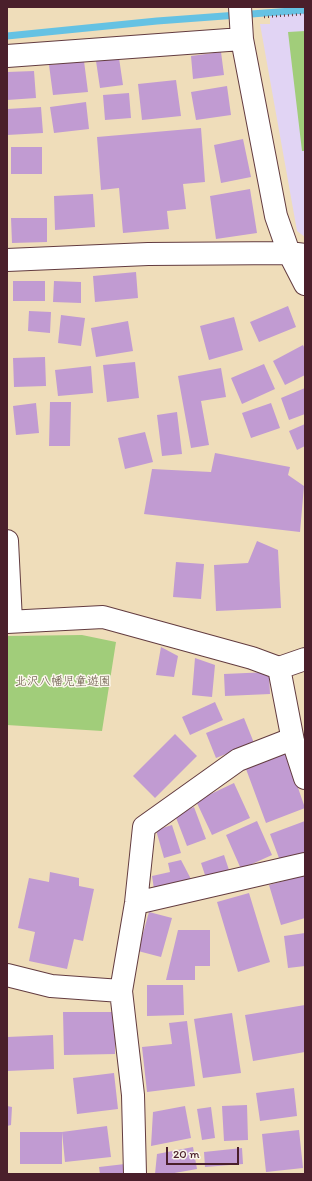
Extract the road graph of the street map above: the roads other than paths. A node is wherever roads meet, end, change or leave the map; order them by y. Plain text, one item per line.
1 (240, 21) edge
2 (7, 56) edge
3 (297, 254) edge
4 (7, 260) edge
5 (305, 284) edge
6 (7, 541) edge
7 (9, 621) edge
8 (305, 659) edge
9 (280, 668) junction
10 (292, 739) junction
11 (305, 778) edge
12 (305, 864) edge
13 (136, 903) junction
14 (7, 975) edge
15 (121, 991) junction
16 (136, 1174) edge

1 - 2 street
1 - 3 street
3 - 4 street
3 - 5 street
6 - 7 street
7 - 9 street
8 - 9 street
9 - 10 street
10 - 11 street
10 - 13 street
12 - 13 street
13 - 15 street
14 - 15 street
15 - 16 street

